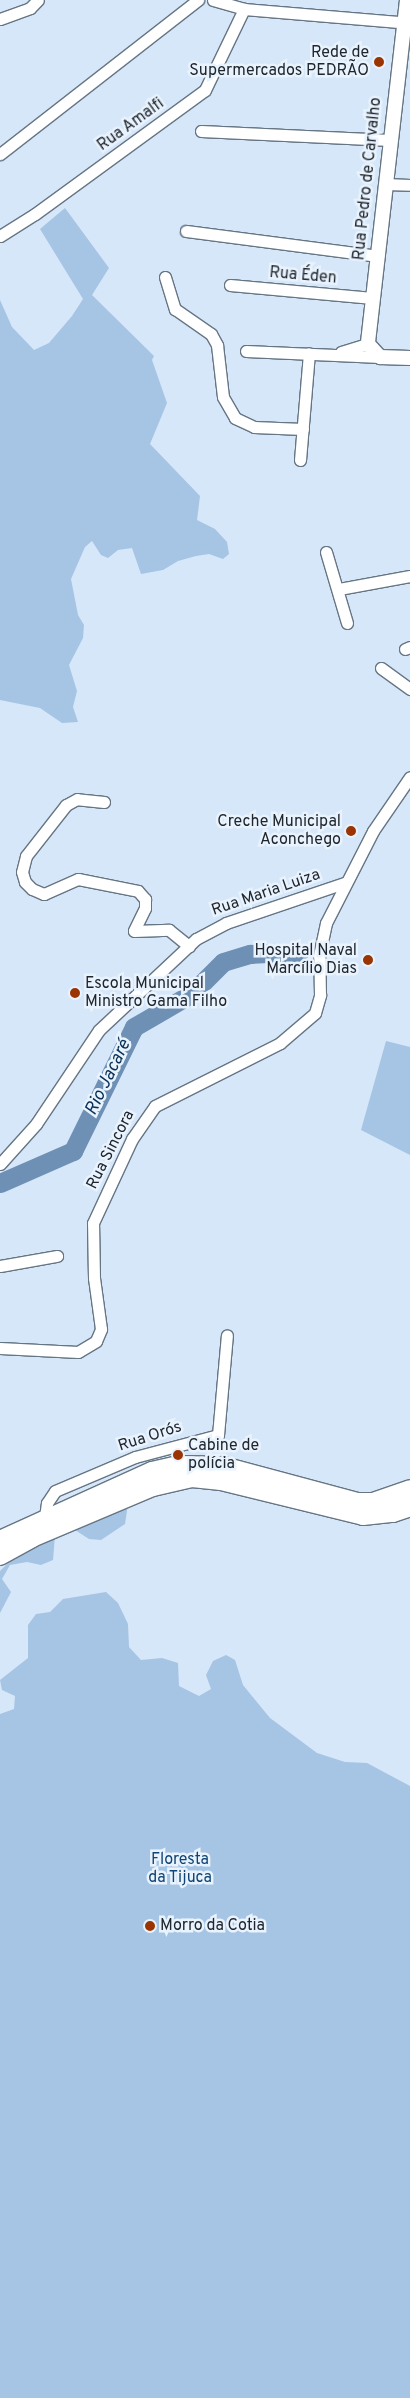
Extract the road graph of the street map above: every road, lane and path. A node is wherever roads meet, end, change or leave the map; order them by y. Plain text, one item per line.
1 (38, 0) edge
2 (198, 0) edge
3 (213, 0) edge
4 (407, 0) edge
5 (244, 9) junction
6 (0, 19) edge
7 (407, 23) edge
8 (201, 131) dead end
9 (390, 140) junction
10 (0, 154) edge
11 (385, 184) junction
12 (410, 185) edge
13 (186, 231) dead end
14 (0, 236) edge
15 (378, 256) junction
16 (164, 277) dead end
17 (230, 285) dead end
18 (372, 298) junction
19 (368, 344) junction
20 (246, 351) dead end
21 (309, 353) junction
22 (334, 354) junction
23 (380, 357) junction
24 (410, 358) edge
25 (303, 428) junction
26 (300, 460) dead end
27 (326, 552) dead end
28 (410, 576) edge
29 (339, 589) junction
30 (347, 623) dead end
31 (381, 668) dead end
32 (410, 690) edge
33 (410, 777) edge
34 (104, 802) dead end
35 (344, 883) junction
36 (189, 946) junction
37 (0, 1164) edge
38 (57, 1256) dead end
39 (0, 1266) edge
40 (226, 1335) dead end
41 (1, 1348) edge
42 (410, 1490) edge
43 (410, 1507) edge
44 (45, 1517) junction
45 (0, 1540) edge
46 (0, 1556) edge

1 - 6 street
2 - 10 street
3 - 5 street
4 - 7 street, Rua Pedro de Carvalho
5 - 7 street
5 - 14 street, Rua Amalfi
7 - 9 street, Rua Pedro de Carvalho
8 - 9 street
9 - 11 street, Rua Pedro de Carvalho
11 - 12 street
11 - 15 street, Rua Pedro de Carvalho
13 - 15 street
15 - 18 street, Rua Pedro de Carvalho
16 - 25 street
17 - 18 street, Rua Éden
18 - 19 street, Rua Pedro de Carvalho
19 - 22 street
19 - 23 street
20 - 21 street
21 - 22 street
21 - 25 street
22 - 23 street
23 - 24 street
25 - 26 street
27 - 29 street
28 - 29 street
29 - 30 street
31 - 32 street
33 - 35 street, Rua Maria Luiza
34 - 36 street
35 - 36 street, Rua Maria Luiza
35 - 41 street, Rua Sincora
36 - 37 street, Rua Maria Luiza
38 - 39 street
40 - 44 street, Rua Orós
42 - 44 main road
43 - 46 main road
44 - 45 main road

